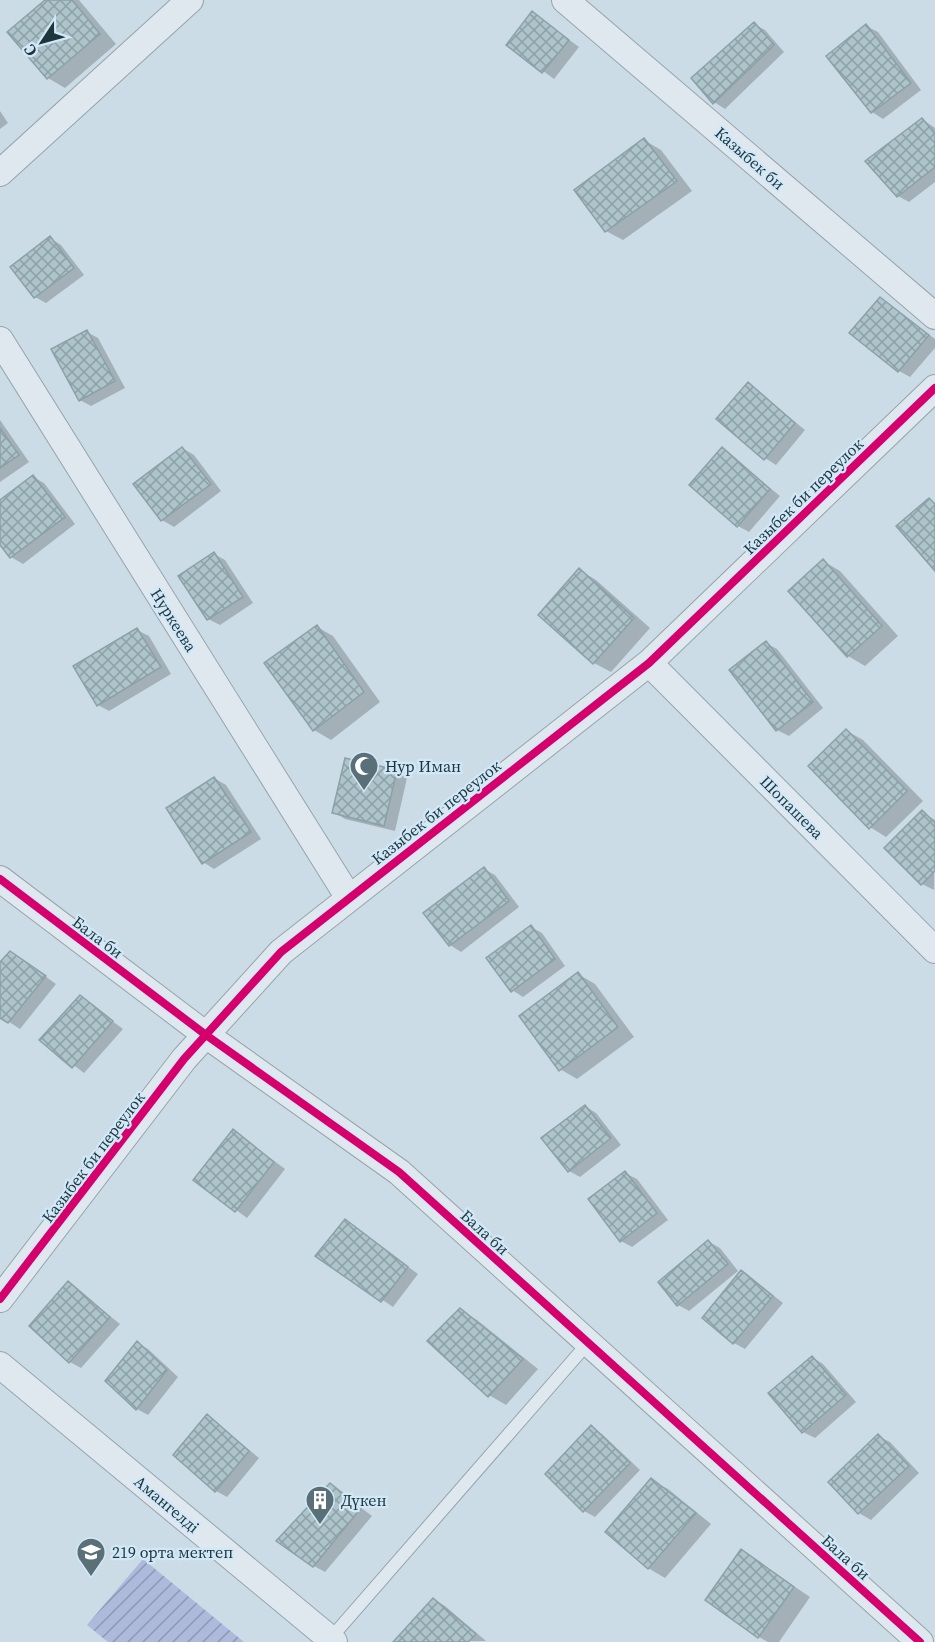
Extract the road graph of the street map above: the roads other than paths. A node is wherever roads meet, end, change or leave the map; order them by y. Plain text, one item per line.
1 (189, 0) edge
2 (565, 0) edge
3 (0, 173) edge
4 (935, 316) edge
5 (0, 340) edge
6 (935, 388) edge
7 (649, 663) junction
8 (0, 879) edge
9 (349, 898) junction
10 (935, 950) edge
11 (206, 1035) junction
12 (0, 1299) edge
13 (588, 1343) junction
14 (0, 1365) edge
15 (332, 1641) edge
16 (920, 1642) edge

1 - 3 street
2 - 4 street, Казыбек би
5 - 9 street, Нуркеева
6 - 7 street, Казыбек би переулок
7 - 9 street, Казыбек би переулок
7 - 10 street, Шопашева
8 - 11 street, Бала би
9 - 11 street, Казыбек би переулок
11 - 12 street, Казыбек би переулок
11 - 13 street, Бала би
13 - 15 lane
13 - 16 street, Бала би
14 - 15 street, Амангелді

